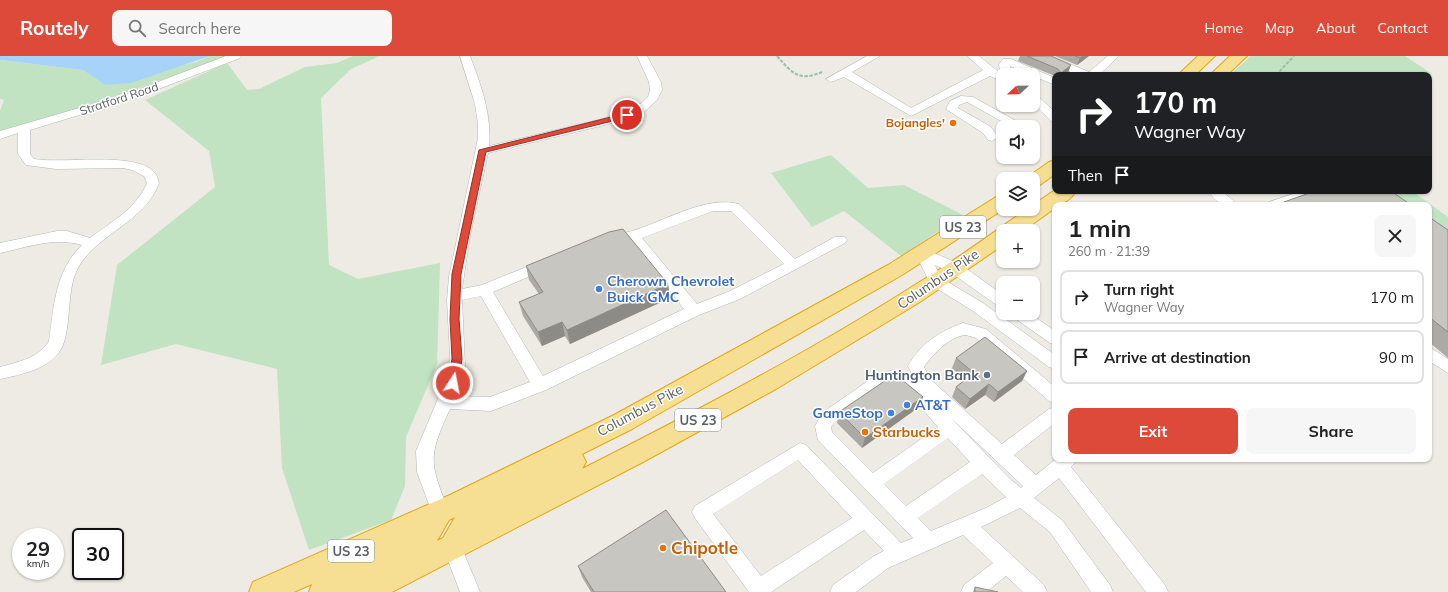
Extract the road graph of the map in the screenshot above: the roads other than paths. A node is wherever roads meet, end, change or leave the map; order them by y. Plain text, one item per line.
1 (236, 56) edge
2 (465, 56) edge
3 (642, 56) edge
4 (875, 56) edge
5 (972, 56) edge
6 (1114, 56) edge
7 (1207, 56) edge
8 (1239, 56) edge
9 (1005, 59) edge
10 (1034, 61) edge
11 (1049, 70) junction
12 (990, 71) junction
13 (844, 72) junction
14 (1072, 72) edge
15 (1096, 72) edge
16 (1189, 72) edge
17 (1221, 72) edge
18 (829, 74) road end
19 (996, 75) edge
20 (1052, 76) edge
21 (960, 87) junction
22 (1040, 102) edge
23 (931, 103) junction
24 (1040, 104) edge
25 (1052, 108) edge
26 (1052, 116) edge
27 (1008, 120) edge
28 (1019, 120) edge
29 (24, 129) junction
30 (0, 135) edge
31 (996, 138) edge
32 (996, 138) edge
33 (482, 150) junction
34 (1052, 168) edge
35 (1040, 176) edge
36 (1063, 194) edge
37 (1219, 194) edge
38 (1306, 194) edge
39 (1228, 202) edge
40 (1283, 202) edge
41 (996, 205) edge
42 (1019, 224) edge
43 (633, 236) junction
44 (840, 240) dead end
45 (996, 240) edge
46 (92, 243) junction
47 (596, 243) edge
48 (0, 248) edge
49 (922, 253) junction
50 (561, 258) edge
51 (793, 265) junction
52 (946, 274) junction
53 (485, 290) junction
54 (455, 296) junction
55 (996, 299) edge
56 (694, 311) junction
57 (1028, 320) edge
58 (1052, 337) edge
59 (1432, 355) edge
60 (1052, 360) edge
61 (1448, 367) edge
62 (0, 373) edge
63 (540, 385) junction
64 (1052, 393) edge
65 (446, 402) junction
66 (655, 404) junction
67 (1052, 416) edge
68 (950, 428) junction
69 (1001, 455) junction
70 (983, 463) junction
71 (1064, 463) edge
72 (872, 483) junction
73 (1035, 486) junction
74 (1020, 499) junction
75 (440, 512) junction
76 (905, 517) junction
77 (866, 519) junction
78 (966, 525) junction
79 (928, 540) junction
80 (452, 547) junction
81 (898, 553) junction
82 (1008, 563) junction
83 (760, 590) edge
84 (263, 592) edge
85 (323, 592) edge
86 (363, 592) edge
87 (470, 592) edge
88 (840, 592) edge
89 (971, 592) edge
90 (1037, 592) edge
91 (1103, 592) edge
92 (1158, 592) edge

1 - 29 street, Stratford Road
2 - 33 street
3 - 33 street
4 - 13 street
5 - 12 street
6 - 15 street
7 - 16 highway
8 - 17 highway
9 - 10 street
10 - 11 street
10 - 11 street
11 - 14 street
11 - 20 street
12 - 19 street
12 - 21 street
13 - 18 street
13 - 23 street
21 - 23 street
21 - 28 street
22 - 25 street
23 - 31 street
24 - 26 street
27 - 32 street
29 - 30 street, Stratford Road
29 - 46 street
33 - 54 street
34 - 35 highway
36 - 42 highway
37 - 39 street
38 - 40 street
41 - 49 highway, Columbus Pike / US 23
43 - 47 street
43 - 51 street
43 - 56 street
44 - 51 street
45 - 52 highway, Columbus Pike / US 23
46 - 48 street
46 - 62 street
49 - 52 street
49 - 52 street
49 - 66 highway, Columbus Pike / US 23
50 - 53 street
51 - 56 street
52 - 55 street
52 - 60 street
52 - 80 highway, Columbus Pike / US 23
53 - 54 street
53 - 63 street
54 - 65 street
56 - 63 street
57 - 58 street
59 - 61 street
63 - 65 street
64 - 69 street
65 - 75 street
66 - 75 highway, Columbus Pike / US 23
66 - 80 highway
67 - 69 street
68 - 70 street
68 - 72 street
68 - 72 street
69 - 73 street
70 - 74 street
70 - 76 street
71 - 73 street
71 - 92 street
72 - 76 street
73 - 74 street
74 - 78 street
74 - 91 street
75 - 84 highway, Columbus Pike / US 23
75 - 85 highway
76 - 79 street
77 - 81 street
77 - 83 street
77 - 83 street
78 - 79 street
78 - 82 street
79 - 81 street
80 - 86 highway, Columbus Pike / US 23
80 - 87 street
81 - 88 street
82 - 89 street
82 - 90 street

